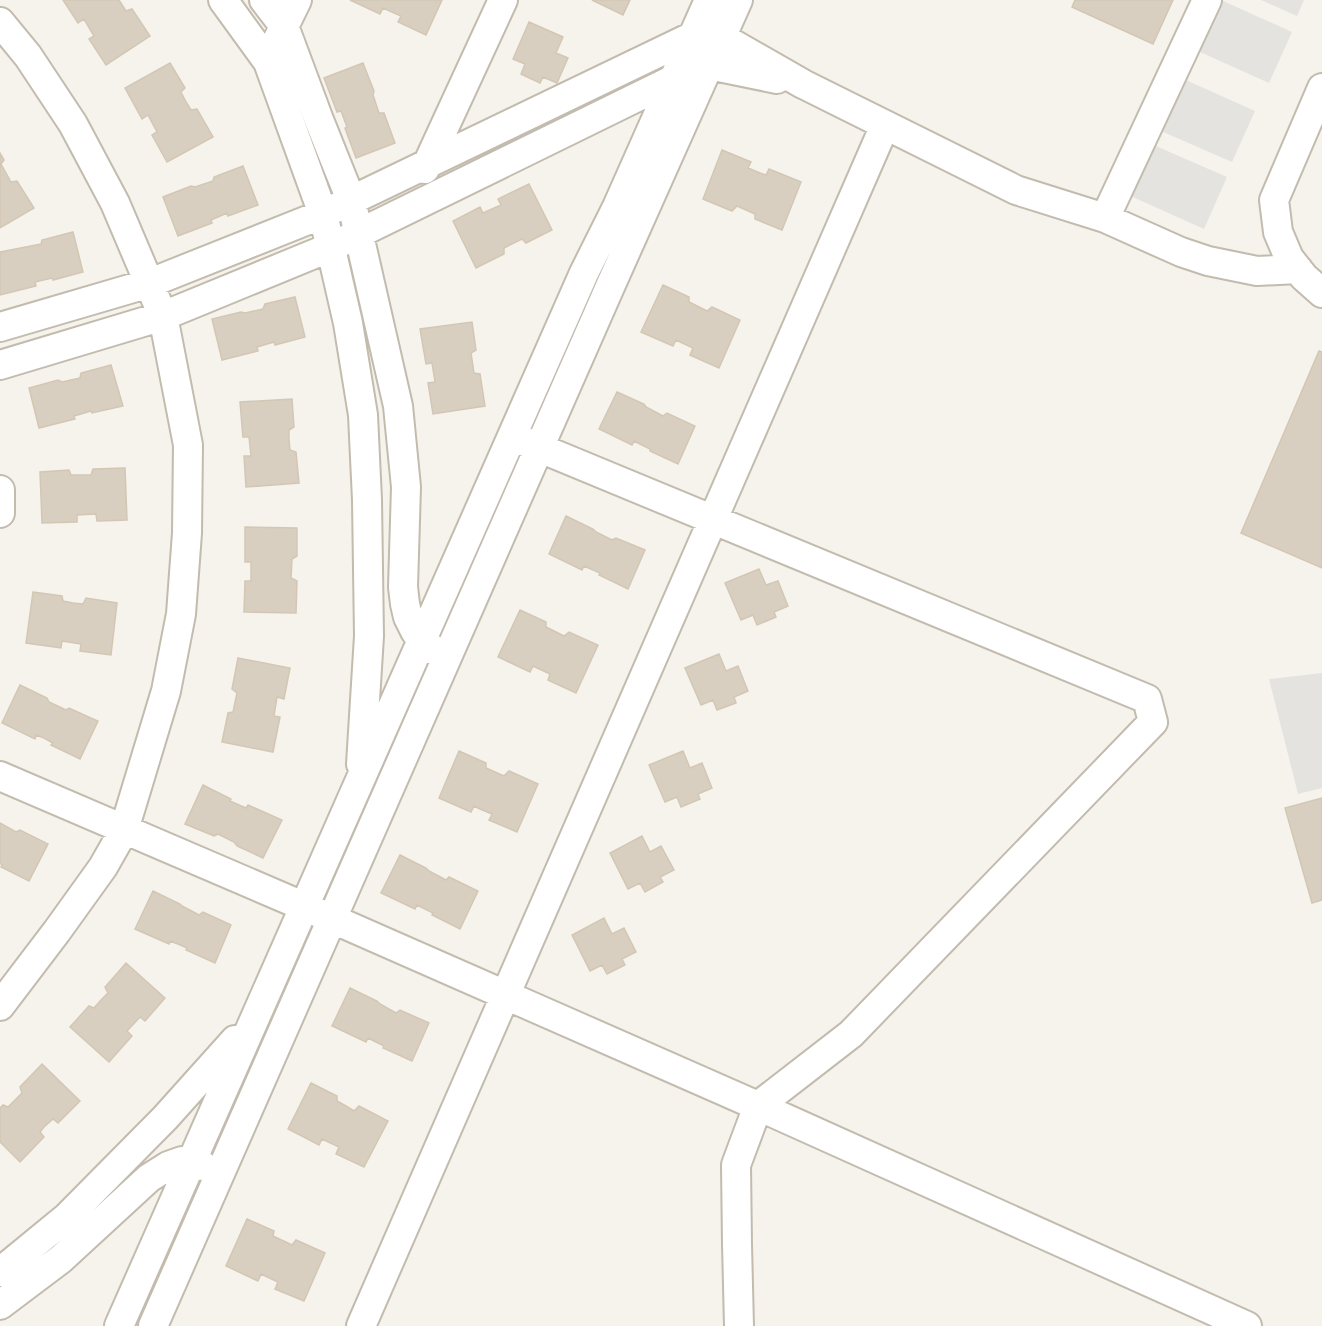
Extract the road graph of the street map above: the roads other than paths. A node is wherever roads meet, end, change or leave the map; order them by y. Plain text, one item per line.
1 (223, 0) edge
2 (264, 0) edge
3 (297, 0) edge
4 (503, 0) edge
5 (709, 0) edge
6 (738, 0) edge
7 (1207, 0) edge
8 (0, 22) edge
9 (284, 26) junction
10 (693, 36) junction
11 (721, 37) junction
12 (268, 62) junction
13 (709, 65) junction
14 (674, 79) junction
15 (803, 84) junction
16 (1322, 88) edge
17 (885, 125) junction
18 (428, 163) junction
19 (351, 200) junction
20 (405, 210) junction
21 (323, 214) junction
22 (1105, 218) junction
23 (359, 232) junction
24 (331, 247) junction
25 (1298, 269) junction
26 (150, 283) junction
27 (1322, 293) edge
28 (163, 316) junction
29 (0, 327) edge
30 (0, 365) edge
31 (513, 437) junction
32 (539, 447) junction
33 (0, 490) edge
34 (0, 513) edge
35 (712, 519) junction
36 (422, 642) junction
37 (446, 658) junction
38 (0, 777) edge
39 (360, 780) junction
40 (124, 830) junction
41 (303, 906) junction
42 (331, 920) junction
43 (505, 995) junction
44 (0, 1006) edge
45 (253, 1021) junction
46 (758, 1106) junction
47 (191, 1161) junction
48 (220, 1173) junction
49 (0, 1272) edge
50 (0, 1305) edge
51 (119, 1326) edge
52 (153, 1326) edge
53 (362, 1326) edge
54 (739, 1326) edge
55 (1247, 1326) edge

1 - 12 street
2 - 9 street
3 - 9 street
4 - 18 street
5 - 10 street
6 - 11 street
7 - 22 street
8 - 26 street
9 - 12 street
9 - 19 street
10 - 11 street
10 - 14 street
10 - 18 street
11 - 13 street
11 - 15 street
12 - 21 street
13 - 14 street
13 - 15 street
13 - 32 street
14 - 20 street
14 - 31 street
15 - 17 street
16 - 25 street
17 - 22 street
17 - 35 street
18 - 19 street
18 - 20 street
19 - 21 street
19 - 23 street
20 - 23 street
21 - 24 street
21 - 26 street
22 - 25 street
23 - 24 street
23 - 36 street
24 - 28 street
24 - 39 street
25 - 27 street
26 - 28 street
26 - 29 street
28 - 30 street
28 - 40 street
31 - 32 street
31 - 36 street
32 - 35 street
32 - 37 street
33 - 34 street
35 - 43 street
35 - 46 street
36 - 37 street
36 - 39 street
37 - 42 street
38 - 40 street
39 - 41 street
40 - 41 street
40 - 44 street
41 - 42 street
41 - 45 street
42 - 43 street
42 - 48 street
43 - 46 street
43 - 53 street
45 - 47 street
45 - 49 street
46 - 54 street
46 - 55 street
47 - 48 street
47 - 50 street
47 - 51 street
48 - 52 street

